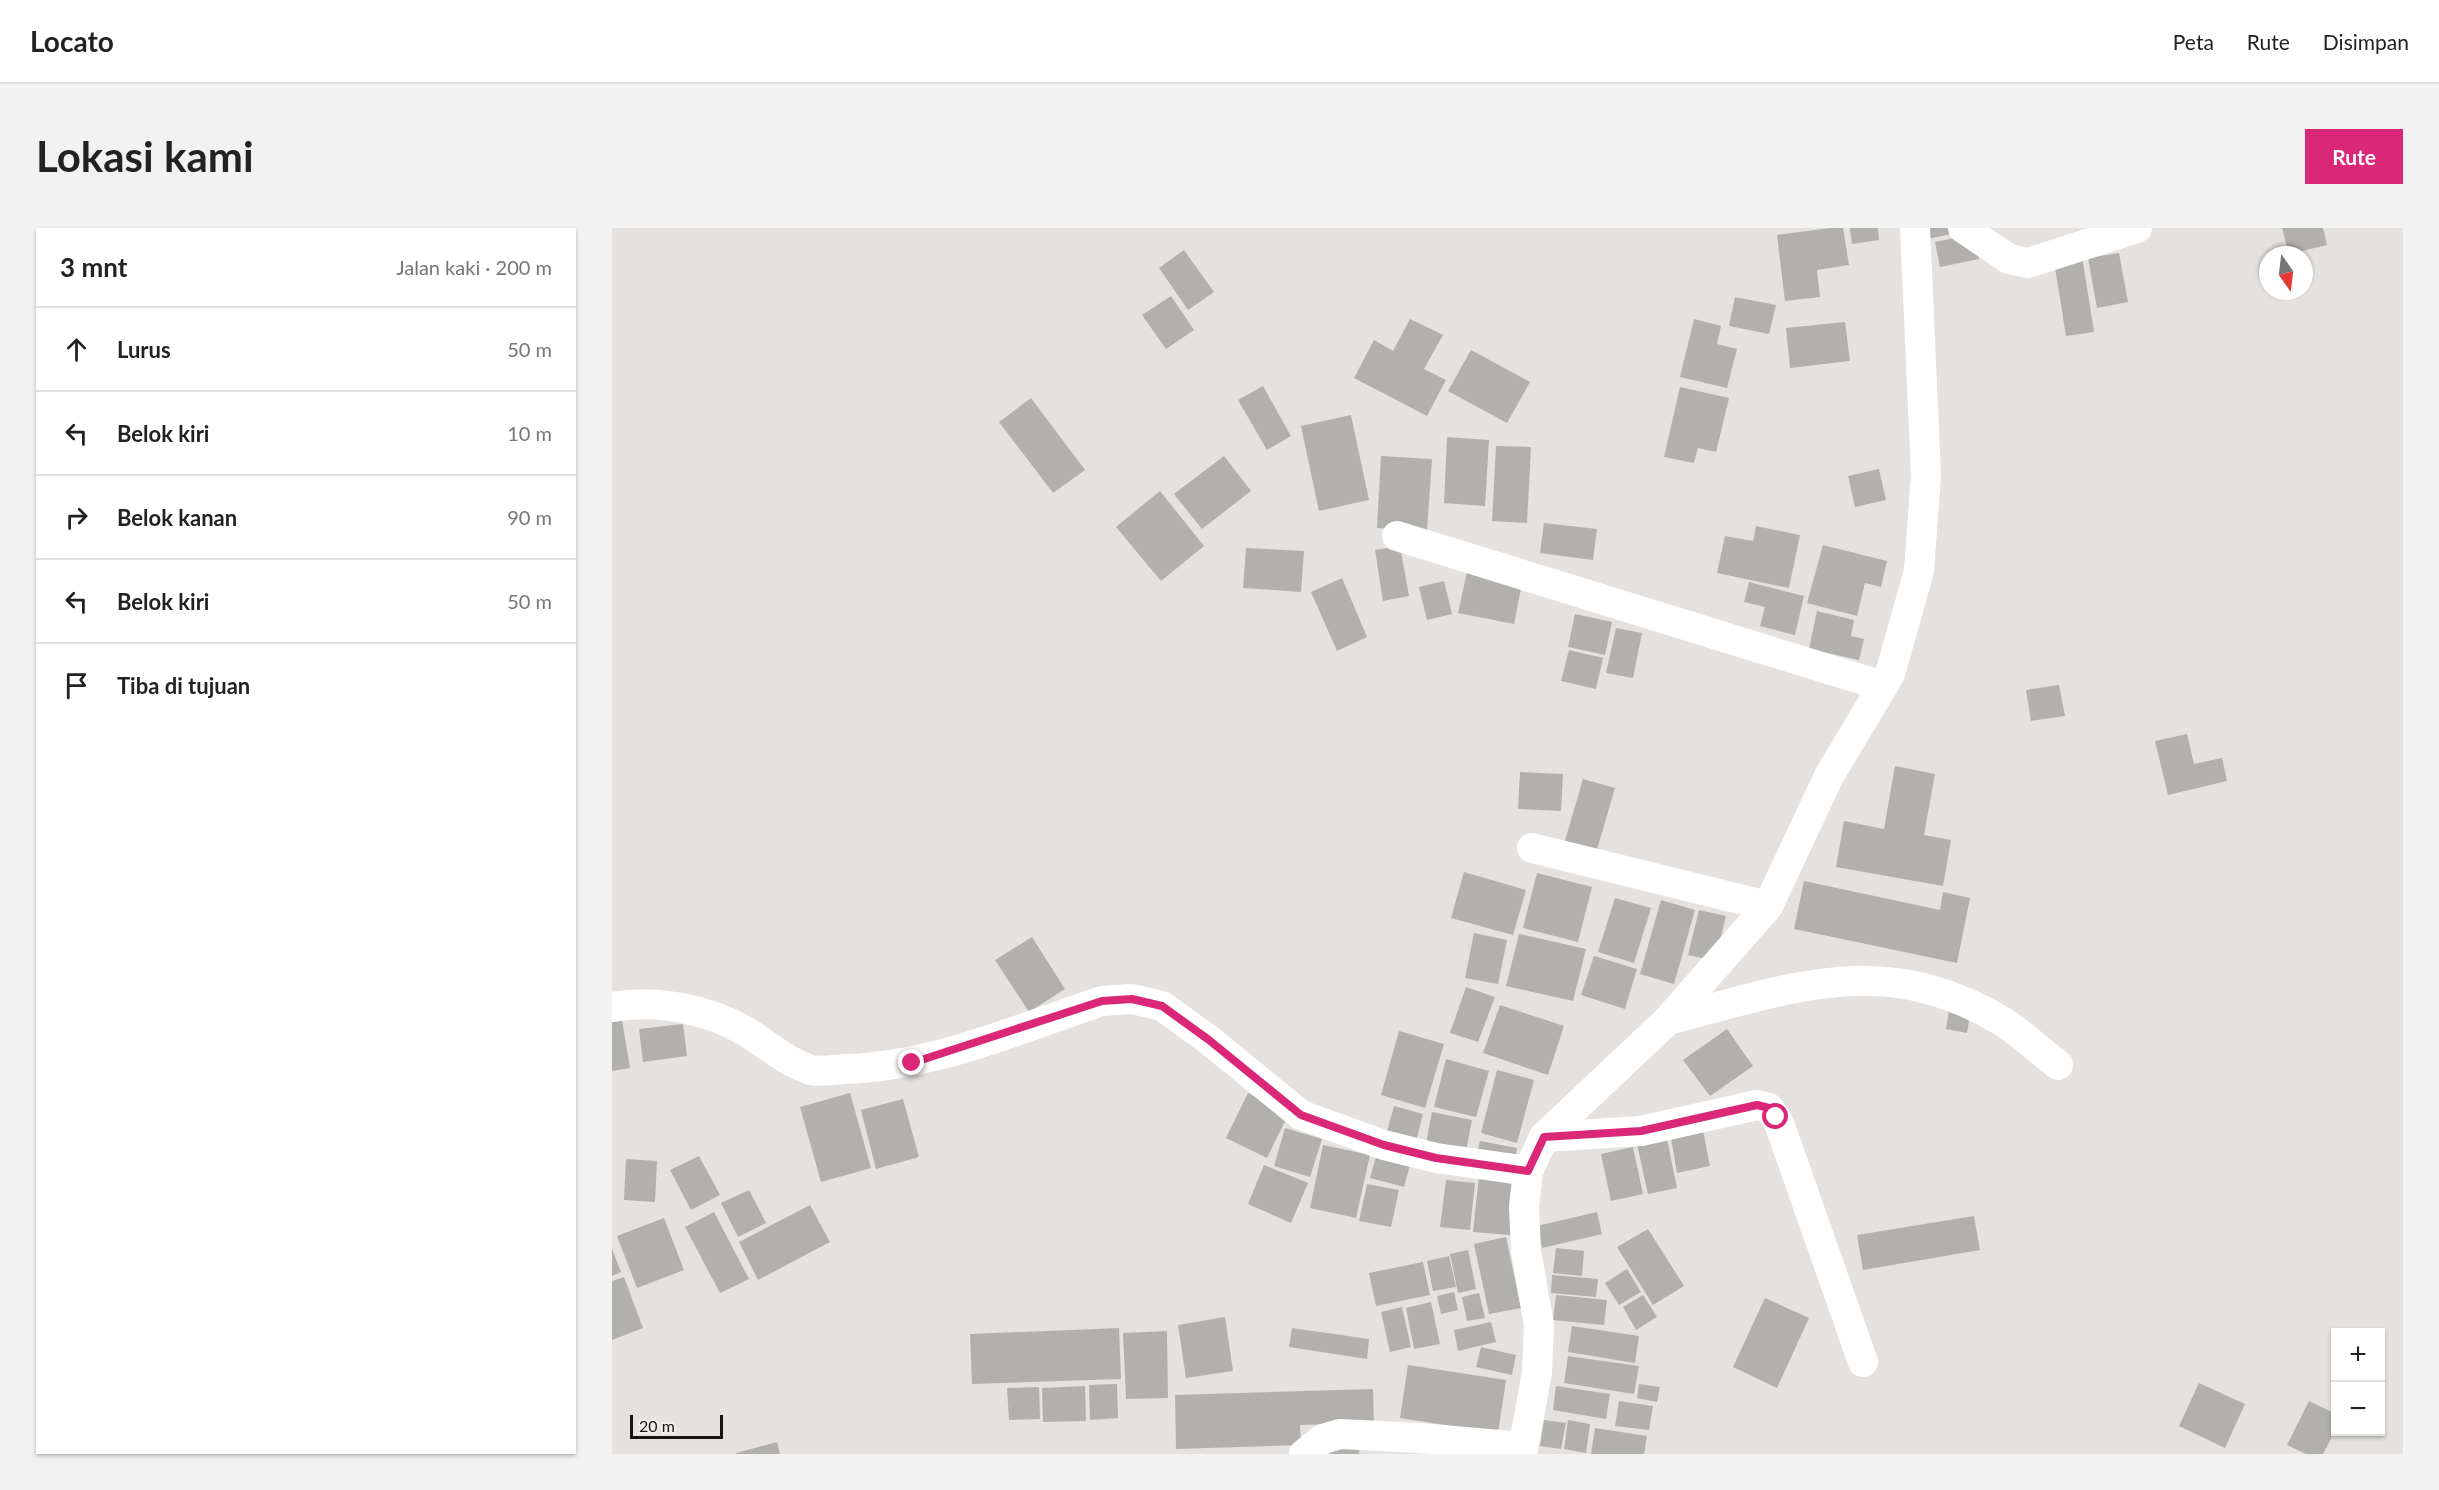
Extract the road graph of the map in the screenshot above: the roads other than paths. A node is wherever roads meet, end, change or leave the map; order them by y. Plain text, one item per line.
1 (1915, 228) edge
2 (1963, 228) edge
3 (2137, 228) edge
4 (1397, 536) dead end
5 (1883, 686) junction
6 (1532, 848) dead end
7 (1768, 906) junction
8 (612, 1007) edge
9 (1668, 1020) junction
10 (2058, 1065) dead end
11 (1544, 1137) junction
12 (1528, 1171) junction
13 (1863, 1362) dead end
14 (1523, 1451) edge
15 (1304, 1454) edge

1 - 5 street
2 - 3 street
4 - 5 street
5 - 7 street
6 - 7 street
7 - 9 street
8 - 12 street
9 - 10 street
9 - 11 street
11 - 12 street
11 - 13 street
12 - 14 street
14 - 15 street

